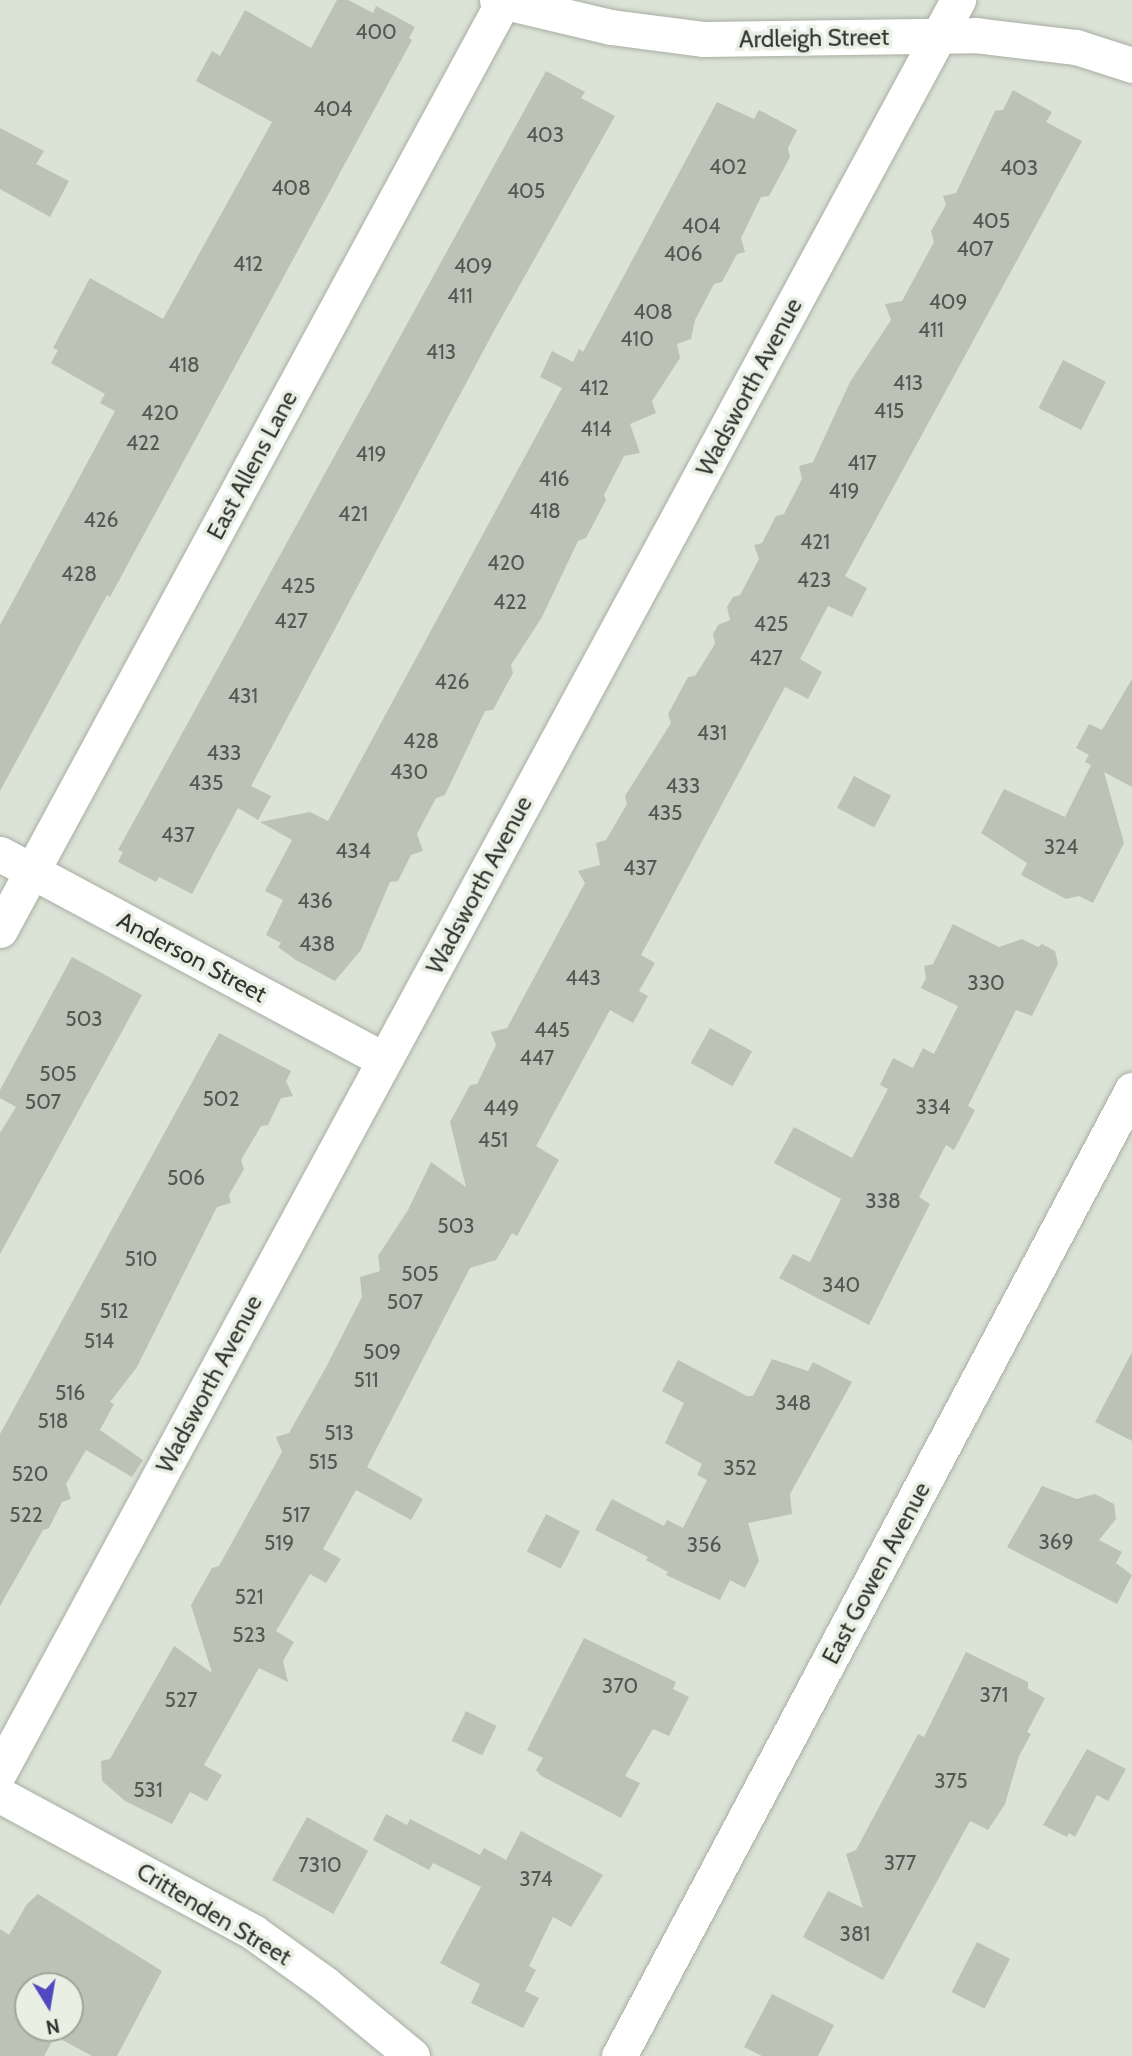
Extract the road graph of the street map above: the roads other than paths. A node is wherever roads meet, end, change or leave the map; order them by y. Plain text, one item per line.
1 (958, 0) edge
2 (501, 1) edge
3 (939, 34) junction
4 (1132, 65) edge
5 (0, 854) edge
6 (32, 871) junction
7 (0, 930) edge
8 (384, 1060) junction
9 (1132, 1090) edge
10 (0, 1771) edge
11 (0, 1795) edge
12 (412, 2056) edge
13 (619, 2056) edge

1 - 3 street, Wadsworth Avenue
2 - 3 street, Ardleigh Street
2 - 6 street, East Allens Lane
3 - 4 street, Ardleigh Street
3 - 8 street, Wadsworth Avenue
5 - 6 street, Anderson Street
6 - 7 street, East Allens Lane
6 - 8 street, Anderson Street
8 - 10 street, Wadsworth Avenue
9 - 13 street, East Gowen Avenue
11 - 12 street, Crittenden Street

